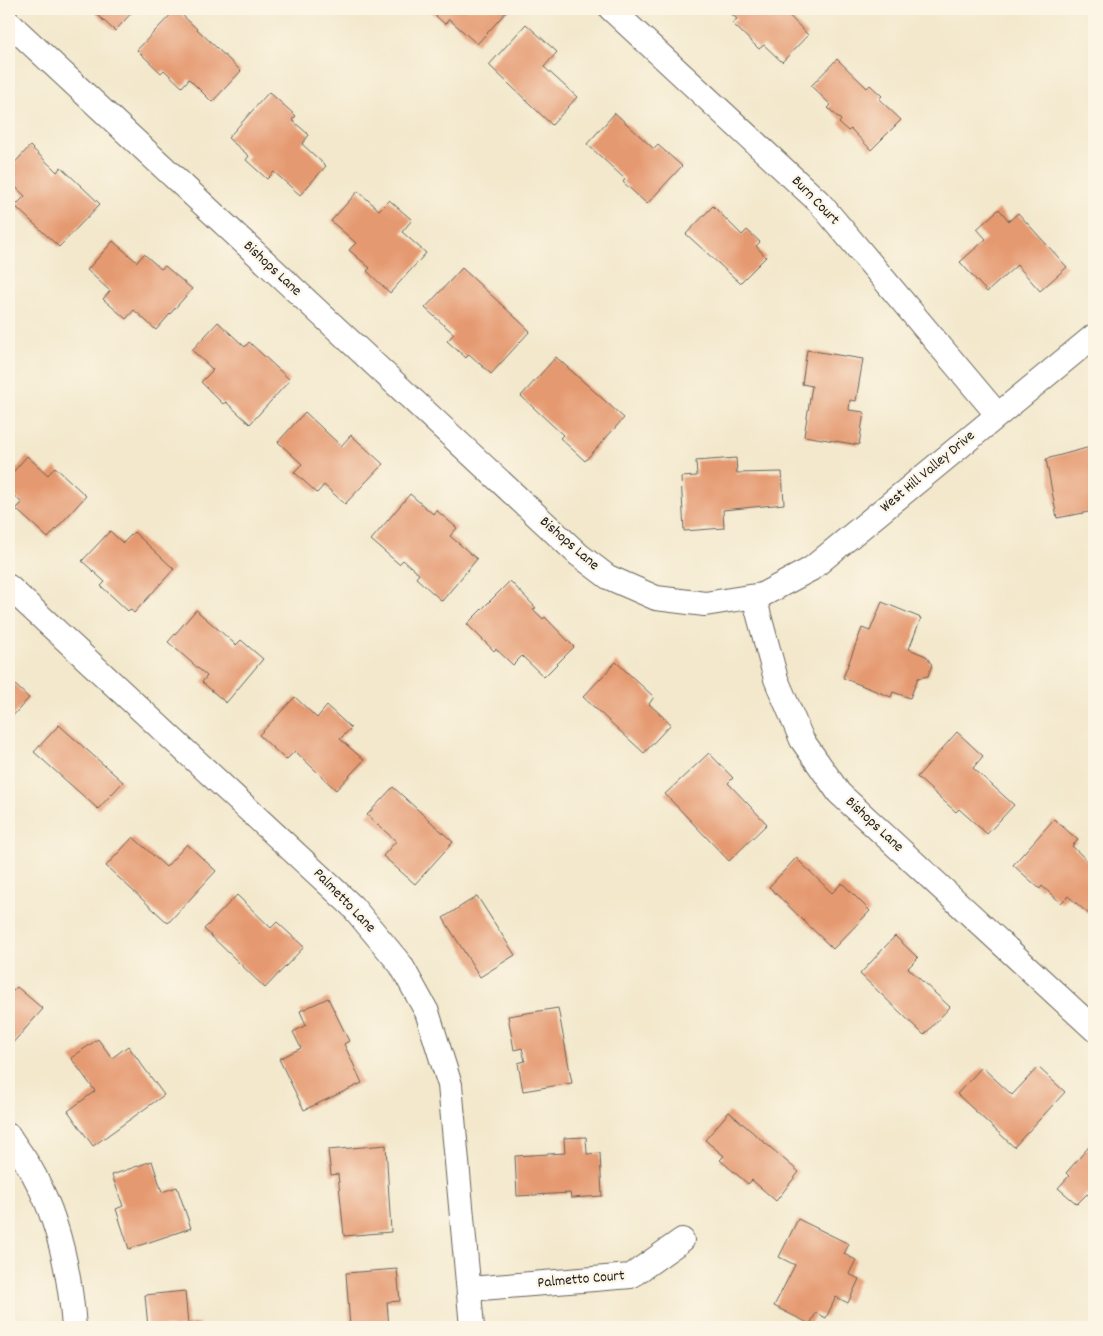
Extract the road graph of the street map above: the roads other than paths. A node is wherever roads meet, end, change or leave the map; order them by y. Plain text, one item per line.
1 (611, 9) edge
2 (9, 23) edge
3 (1094, 336) edge
4 (997, 414) junction
5 (9, 587) edge
6 (754, 597) junction
7 (1094, 1029) edge
8 (9, 1136) edge
9 (682, 1240) dead end
10 (469, 1288) junction
11 (74, 1327) edge
12 (472, 1327) edge

1 - 4 street, Burn Court
2 - 6 street, Bishops Lane
3 - 4 street, West Hill Valley Drive
4 - 6 street, West Hill Valley Drive
5 - 10 street, Palmetto Lane
6 - 7 street, Bishops Lane
8 - 11 street
9 - 10 street, Palmetto Court
10 - 12 street, Palmetto Lane

